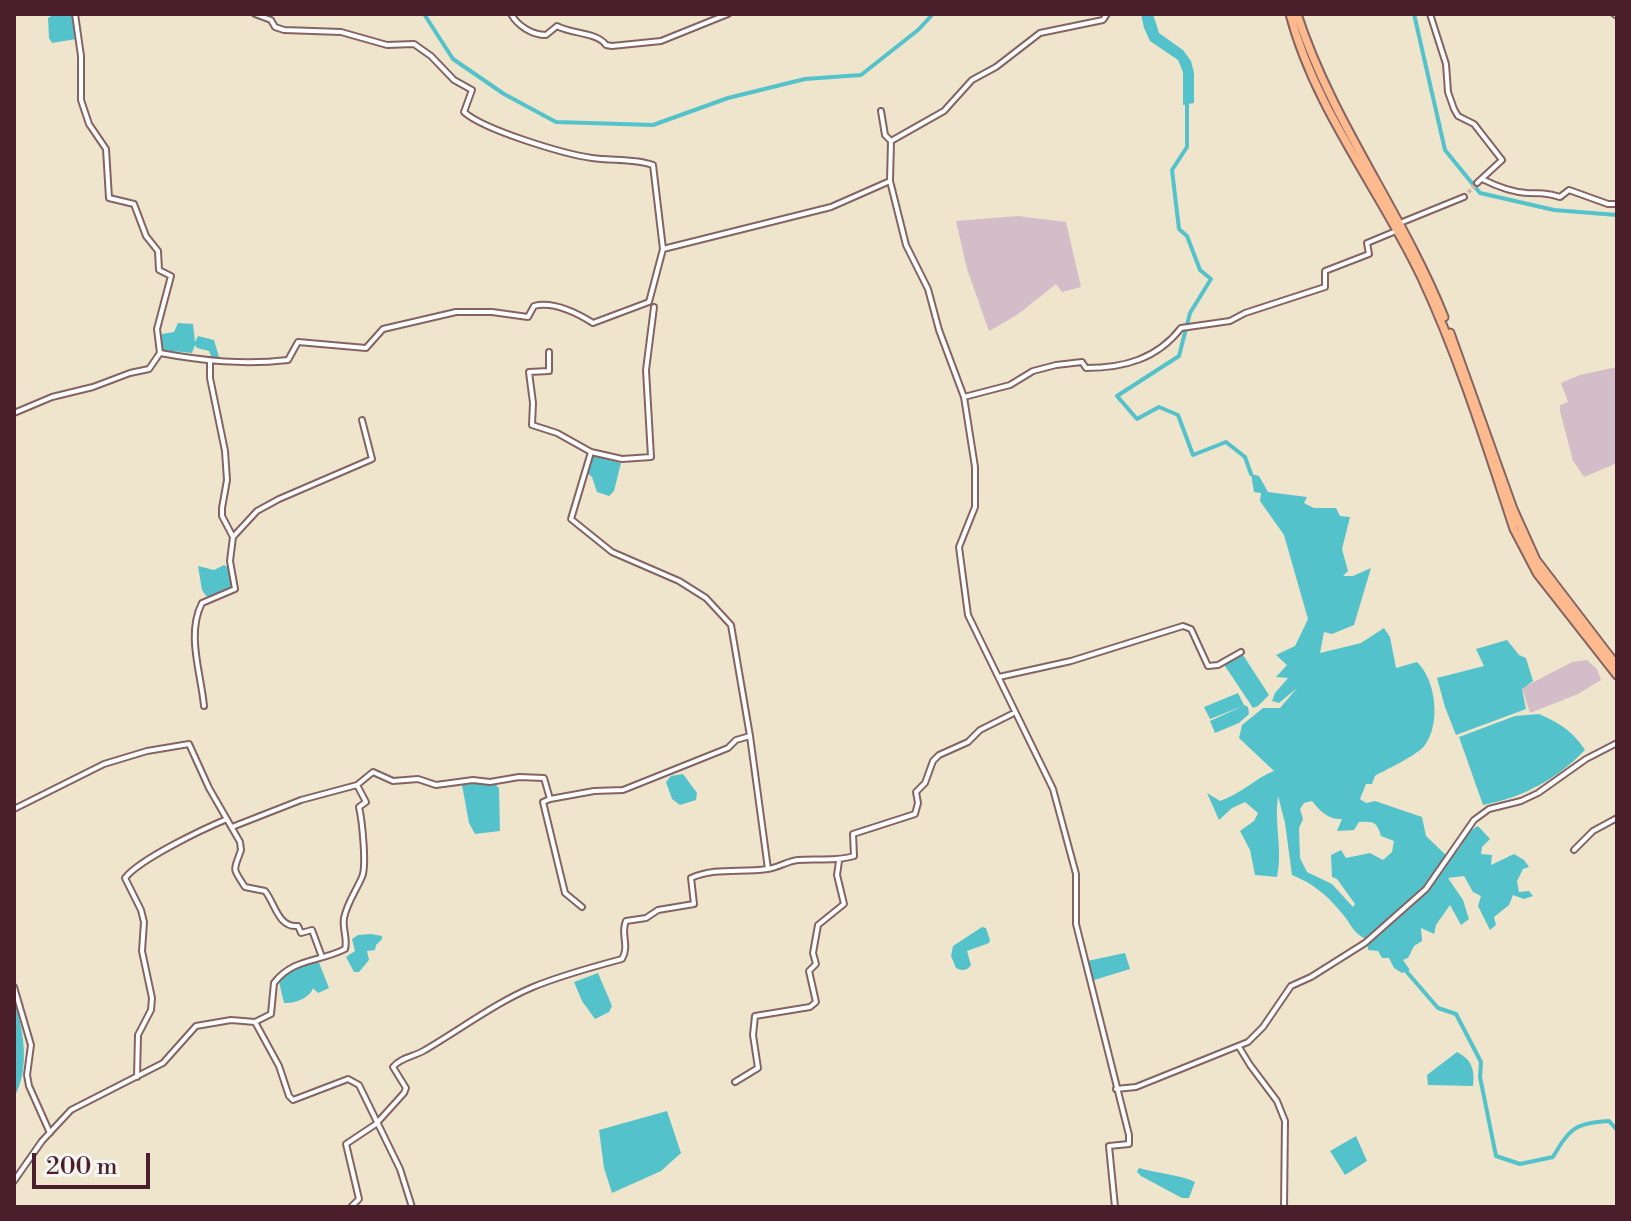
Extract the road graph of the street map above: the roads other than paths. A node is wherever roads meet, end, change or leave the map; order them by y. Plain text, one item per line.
1 (75, 14) edge
2 (255, 14) edge
3 (511, 14) edge
4 (728, 14) edge
5 (1107, 14) edge
6 (1290, 14) edge
7 (1297, 14) edge
8 (1430, 14) edge
9 (881, 111) dead end
10 (891, 141) junction
11 (890, 181) junction
12 (1464, 197) tunnel mouth
13 (1617, 204) edge
14 (1398, 227) junction
15 (663, 249) junction
16 (654, 307) dead end
17 (549, 352) dead end
18 (160, 353) junction
19 (210, 362) junction
20 (964, 397) junction
21 (14, 413) edge
22 (362, 420) dead end
23 (591, 452) junction
24 (233, 537) junction
25 (1241, 652) dead end
26 (1617, 666) edge
27 (1617, 675) edge
28 (999, 677) junction
29 (204, 706) dead end
30 (1012, 714) dead end
31 (750, 736) junction
32 (1617, 743) edge
33 (357, 785) junction
34 (550, 799) junction
35 (14, 809) edge
36 (1617, 818) edge
37 (227, 819) junction
38 (232, 827) junction
39 (1574, 850) dead end
40 (839, 861) junction
41 (768, 869) junction
42 (582, 907) dead end
43 (322, 957) junction
44 (14, 987) edge
45 (255, 1022) junction
46 (1239, 1047) junction
47 (137, 1077) junction
48 (735, 1082) dead end
49 (1116, 1089) junction
50 (376, 1124) junction
51 (50, 1133) junction
52 (14, 1181) edge
53 (351, 1207) edge
54 (412, 1207) edge
55 (1115, 1207) edge
56 (1284, 1207) edge

1 - 18 street
2 - 15 street
3 - 4 street
5 - 10 street
6 - 14 highway
7 - 14 highway
8 - 13 street
9 - 10 street
10 - 11 street
11 - 15 street
11 - 20 street
12 - 14 street
14 - 20 street
14 - 26 highway
14 - 27 highway
15 - 19 street
16 - 23 street
17 - 23 street
18 - 19 street
18 - 21 street
19 - 24 street
20 - 28 street
22 - 24 street
23 - 31 street
24 - 29 street
25 - 28 street
28 - 49 street
30 - 40 street
31 - 34 street
31 - 41 street
32 - 46 street
33 - 34 street
33 - 38 street
33 - 43 street
34 - 42 street
35 - 37 street
36 - 39 street
37 - 38 street
37 - 47 street
38 - 43 street
40 - 41 street
40 - 48 street
41 - 50 street
43 - 45 street
44 - 51 street
45 - 47 street
45 - 50 street
46 - 49 street
46 - 56 street
47 - 51 street
49 - 55 street
50 - 53 street
50 - 54 street
51 - 52 street

